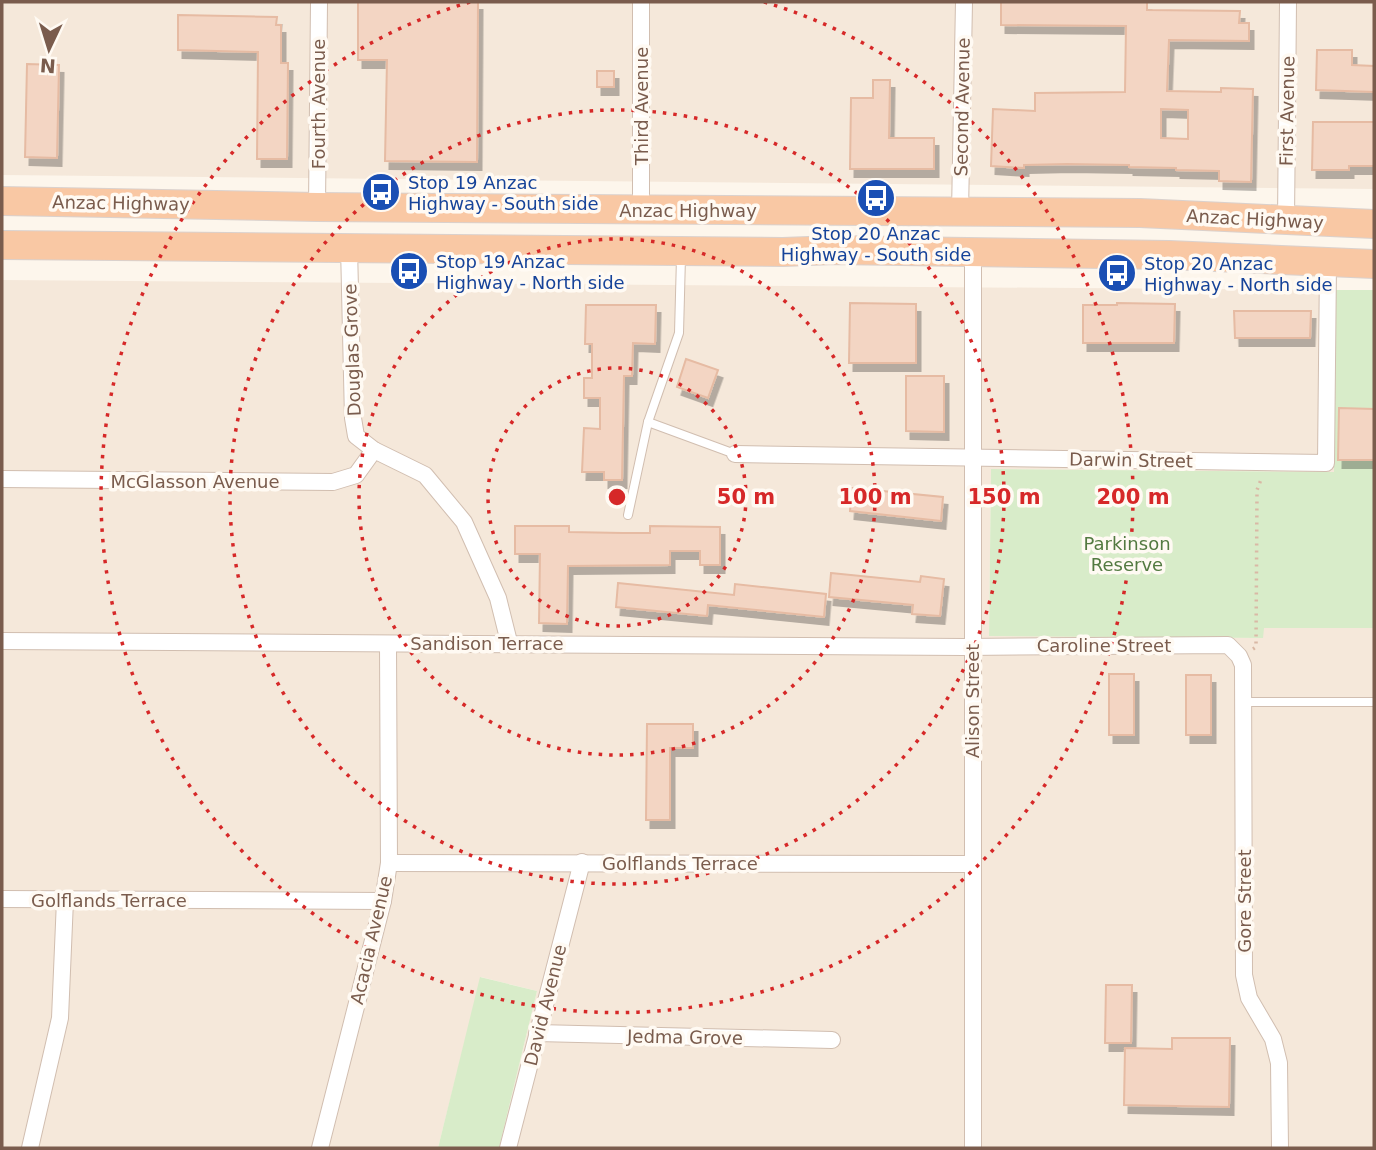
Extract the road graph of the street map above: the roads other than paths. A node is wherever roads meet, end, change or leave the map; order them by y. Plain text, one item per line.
1 (319, 2) edge
2 (641, 2) edge
3 (964, 2) edge
4 (1288, 2) edge
5 (2, 201) edge
6 (144, 204) junction
7 (177, 204) junction
8 (317, 207) junction
9 (641, 210) junction
10 (781, 211) junction
11 (815, 211) junction
12 (960, 212) junction
13 (1102, 213) junction
14 (1140, 214) junction
15 (1286, 221) junction
16 (1374, 224) edge
17 (2, 245) edge
18 (203, 245) junction
19 (147, 246) junction
20 (349, 247) junction
21 (681, 250) junction
22 (834, 250) junction
23 (783, 251) junction
24 (973, 253) junction
25 (1110, 254) junction
26 (1169, 255) junction
27 (1328, 263) junction
28 (1374, 264) edge
29 (648, 422) junction
30 (374, 450) junction
31 (735, 454) joint
32 (973, 458) junction
33 (2, 479) edge
34 (628, 515) dead end
35 (2, 640) edge
36 (509, 642) junction
37 (388, 644) junction
38 (972, 646) junction
39 (1237, 652) joint
40 (1243, 702) junction
41 (1374, 702) edge
42 (582, 862) junction
43 (389, 863) junction
44 (972, 864) junction
45 (2, 899) edge
46 (65, 900) junction
47 (383, 901) junction
48 (537, 1033) junction
49 (832, 1040) dead end
50 (30, 1148) edge
51 (320, 1148) edge
52 (508, 1148) edge
53 (973, 1148) edge
54 (1280, 1148) edge

1 - 8 street, Fourth Avenue
2 - 9 street, Third Avenue
3 - 12 street, Second Avenue
4 - 15 street, First Avenue
5 - 6 highway, Anzac Highway
6 - 7 highway, Anzac Highway
6 - 19 highway
7 - 8 highway, Anzac Highway
7 - 18 highway
8 - 9 highway, Anzac Highway
9 - 10 highway, Anzac Highway
10 - 11 highway, Anzac Highway
10 - 23 highway
11 - 12 highway, Anzac Highway
11 - 22 highway
12 - 13 highway, Anzac Highway
13 - 14 highway, Anzac Highway
13 - 25 highway
14 - 15 highway, Anzac Highway
14 - 26 highway
15 - 16 highway, Anzac Highway
17 - 19 highway
18 - 19 highway
18 - 20 highway
20 - 21 highway
20 - 30 street, Douglas Grove
21 - 23 highway
21 - 29 lane
22 - 23 highway
22 - 24 highway
24 - 25 highway
24 - 32 street, Alison Street
25 - 26 highway
26 - 27 highway
27 - 28 highway
27 - 32 street, Darwin Street
29 - 31 lane
29 - 34 lane
30 - 33 street, McGlasson Avenue
30 - 36 street, Douglas Grove
31 - 32 street, Darwin Street
32 - 38 street, Alison Street
35 - 37 street, Sandison Terrace
36 - 37 street, Sandison Terrace
36 - 38 street, Sandison Terrace
37 - 43 street, Acacia Avenue
38 - 39 street, Caroline Street
38 - 44 street, Alison Street
39 - 40 street, Gore Street
40 - 41 lane
40 - 54 street, Gore Street
42 - 43 street, Golflands Terrace
42 - 44 street, Golflands Terrace
42 - 48 street, David Avenue
43 - 47 street, Acacia Avenue
44 - 53 street, Alison Street
45 - 46 street, Golflands Terrace
46 - 47 street, Golflands Terrace
46 - 50 street
47 - 51 street, Acacia Avenue
48 - 49 street, Jedma Grove
48 - 52 street, David Avenue

